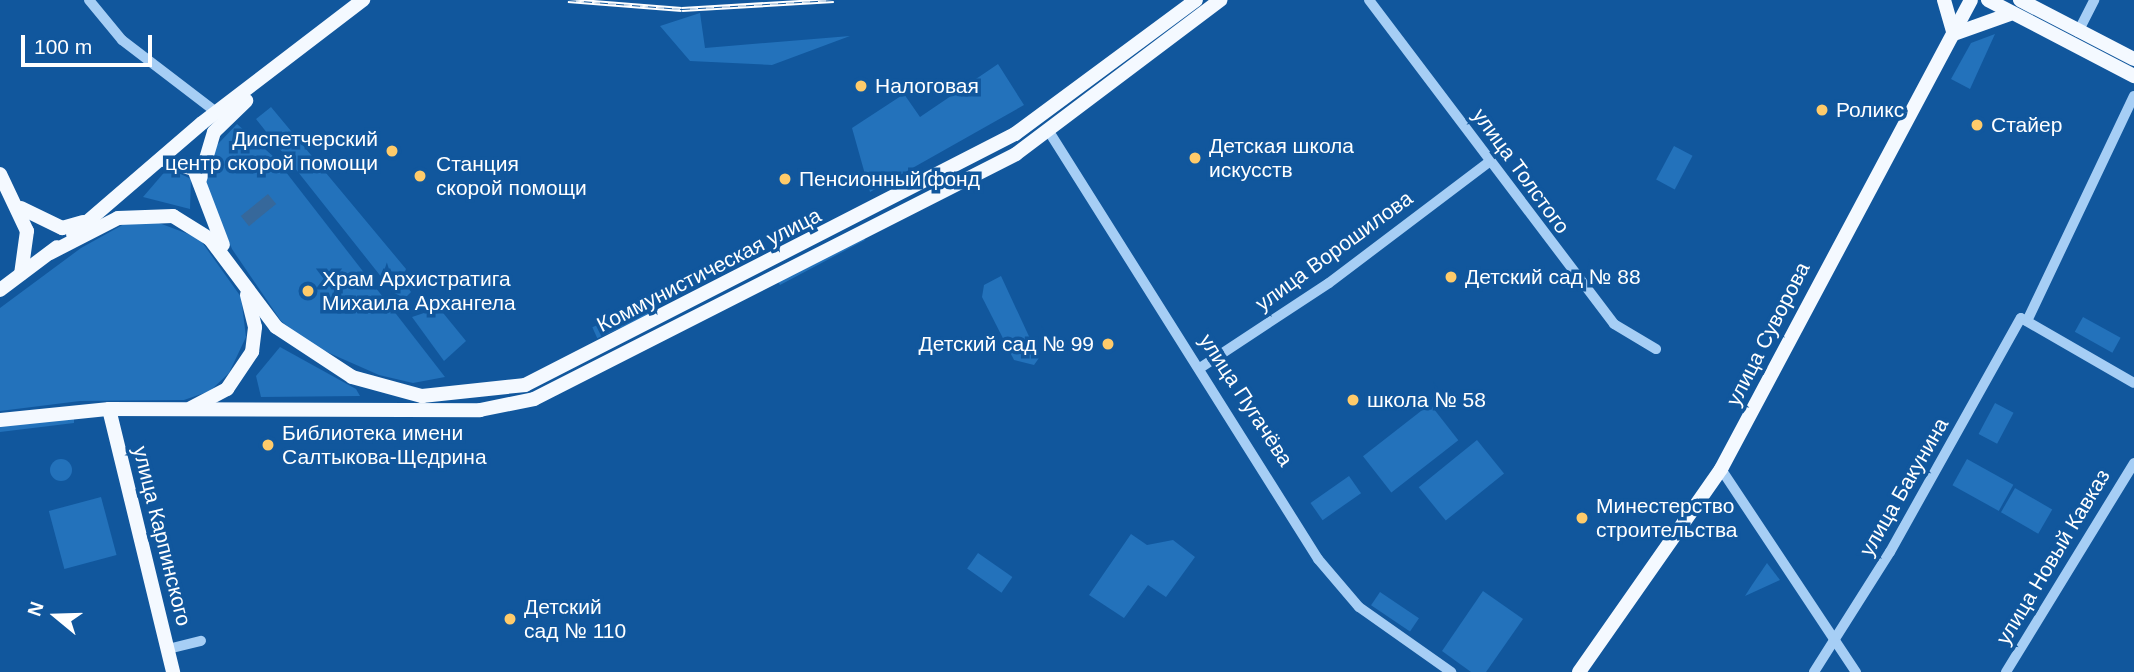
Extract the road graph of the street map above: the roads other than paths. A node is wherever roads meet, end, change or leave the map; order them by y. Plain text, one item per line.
1 (89, 0) edge
2 (363, 0) edge
3 (1196, 0) edge
4 (1220, 0) edge
5 (1369, 0) edge
6 (1944, 0) edge
7 (1971, 0) edge
8 (1988, 0) edge
9 (2020, 0) edge
10 (2094, 0) edge
11 (2033, 5) edge
12 (2010, 14) junction
13 (2078, 32) junction
14 (1954, 34) junction
15 (2134, 59) edge
16 (2134, 76) edge
17 (2134, 96) edge
18 (221, 115) junction
19 (1044, 124) junction
20 (161, 159) junction
21 (1489, 162) junction
22 (0, 174) edge
23 (200, 179) junction
24 (21, 208) junction
25 (93, 217) junction
26 (50, 253) junction
27 (234, 265) junction
28 (20, 275) junction
29 (0, 290) edge
30 (2024, 320) junction
31 (1656, 349) dead end
32 (1200, 368) junction
33 (2134, 383) edge
34 (190, 409) junction
35 (109, 410) junction
36 (0, 420) edge
37 (2134, 463) edge
38 (1721, 469) junction
39 (1833, 637) junction
40 (201, 641) dead end
41 (168, 649) junction
42 (173, 672) edge
43 (1451, 672) edge
44 (1579, 672) edge
45 (1814, 672) edge
46 (1856, 672) edge
47 (2006, 672) edge

1 - 18 street
2 - 18 main road
3 - 19 main road, Коммунистическая улица
4 - 19 main road, Коммунистическая улица
5 - 21 street, улица Толстого
6 - 14 main road
7 - 14 main road, улица Суворова
8 - 12 main road
9 - 11 main road
10 - 13 street
11 - 13 main road
12 - 14 main road
12 - 16 main road
13 - 15 main road
14 - 38 main road, улица Суворова
17 - 30 street, улица Бакунина
18 - 20 main road
18 - 23 main road
19 - 27 main road, Коммунистическая улица
19 - 32 street, улица Пугачёва
19 - 34 main road, Коммунистическая улица
20 - 23 main road
20 - 25 main road
21 - 31 street, улица Толстого
21 - 32 street, улица Ворошилова
22 - 24 main road
23 - 27 main road
24 - 25 main road
24 - 28 main road
25 - 26 main road
26 - 27 main road
26 - 28 main road
27 - 34 main road
28 - 29 main road
30 - 33 street
30 - 39 street, улица Бакунина
32 - 43 street, улица Пугачёва
34 - 35 main road, Коммунистическая улица
35 - 36 main road, Коммунистическая улица
35 - 41 main road, улица Карпинского
37 - 47 street, улица Новый Кавказ
38 - 39 street
38 - 44 main road, улица Суворова
39 - 45 street, улица Бакунина
39 - 46 street
40 - 41 street
41 - 42 main road, улица Карпинского

